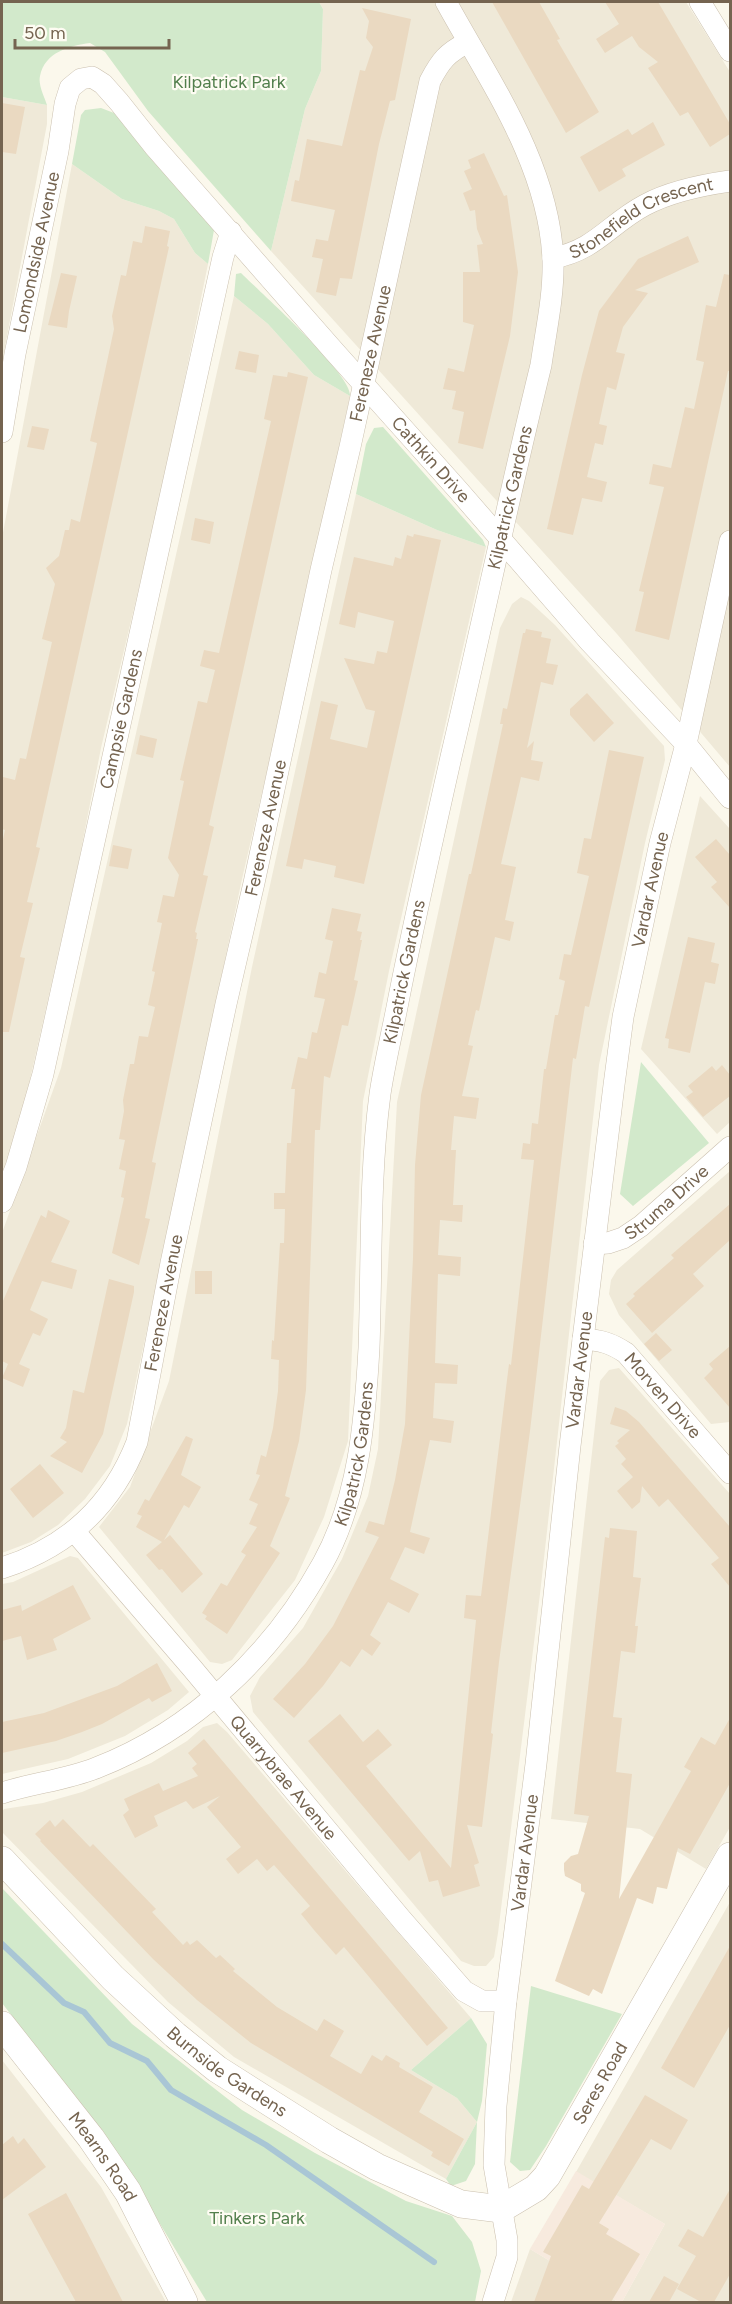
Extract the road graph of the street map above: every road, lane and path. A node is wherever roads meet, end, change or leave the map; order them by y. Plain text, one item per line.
1 (446, 2) edge
2 (700, 2) edge
3 (468, 42) junction
4 (730, 51) edge
5 (81, 79) joint
6 (730, 181) edge
7 (231, 232) junction
8 (553, 258) junction
9 (364, 384) junction
10 (2, 432) edge
11 (500, 540) junction
12 (730, 541) edge
13 (686, 744) junction
14 (730, 798) edge
15 (730, 1147) edge
16 (2, 1202) edge
17 (594, 1244) junction
18 (583, 1339) junction
19 (726, 1458) edge
20 (75, 1532) junction
21 (2, 1568) edge
22 (215, 1696) junction
23 (2, 1793) edge
24 (730, 1856) edge
25 (2, 1860) edge
26 (506, 2001) junction
27 (2, 2025) edge
28 (501, 2209) junction
29 (184, 2302) edge
30 (493, 2302) edge

1 - 3 street, Kilpatrick Gardens
2 - 4 street
3 - 8 street, Kilpatrick Gardens
3 - 9 street, Fereneze Avenue
5 - 7 street, Cathkin Drive
5 - 10 street, Lomondside Avenue
6 - 8 street, Stonefield Crescent
7 - 9 street, Cathkin Drive
7 - 16 street, Campsie Gardens
8 - 11 street, Kilpatrick Gardens
9 - 11 street, Cathkin Drive
9 - 20 street, Fereneze Avenue
11 - 13 street, Cathkin Drive
11 - 22 street, Kilpatrick Gardens
12 - 13 street, Vardar Avenue
13 - 14 street, Cathkin Drive
13 - 17 street, Vardar Avenue
15 - 17 street, Struma Drive
17 - 18 street, Vardar Avenue
18 - 19 street, Morven Drive
18 - 26 street, Vardar Avenue
20 - 21 street, Fereneze Avenue
20 - 22 street, Quarrybrae Avenue
22 - 23 street, Kilpatrick Gardens
22 - 26 street, Quarrybrae Avenue
24 - 28 street, Seres Road
25 - 28 street, Burnside Gardens
26 - 28 street, Vardar Avenue
27 - 29 street, Mearns Road
28 - 30 street

